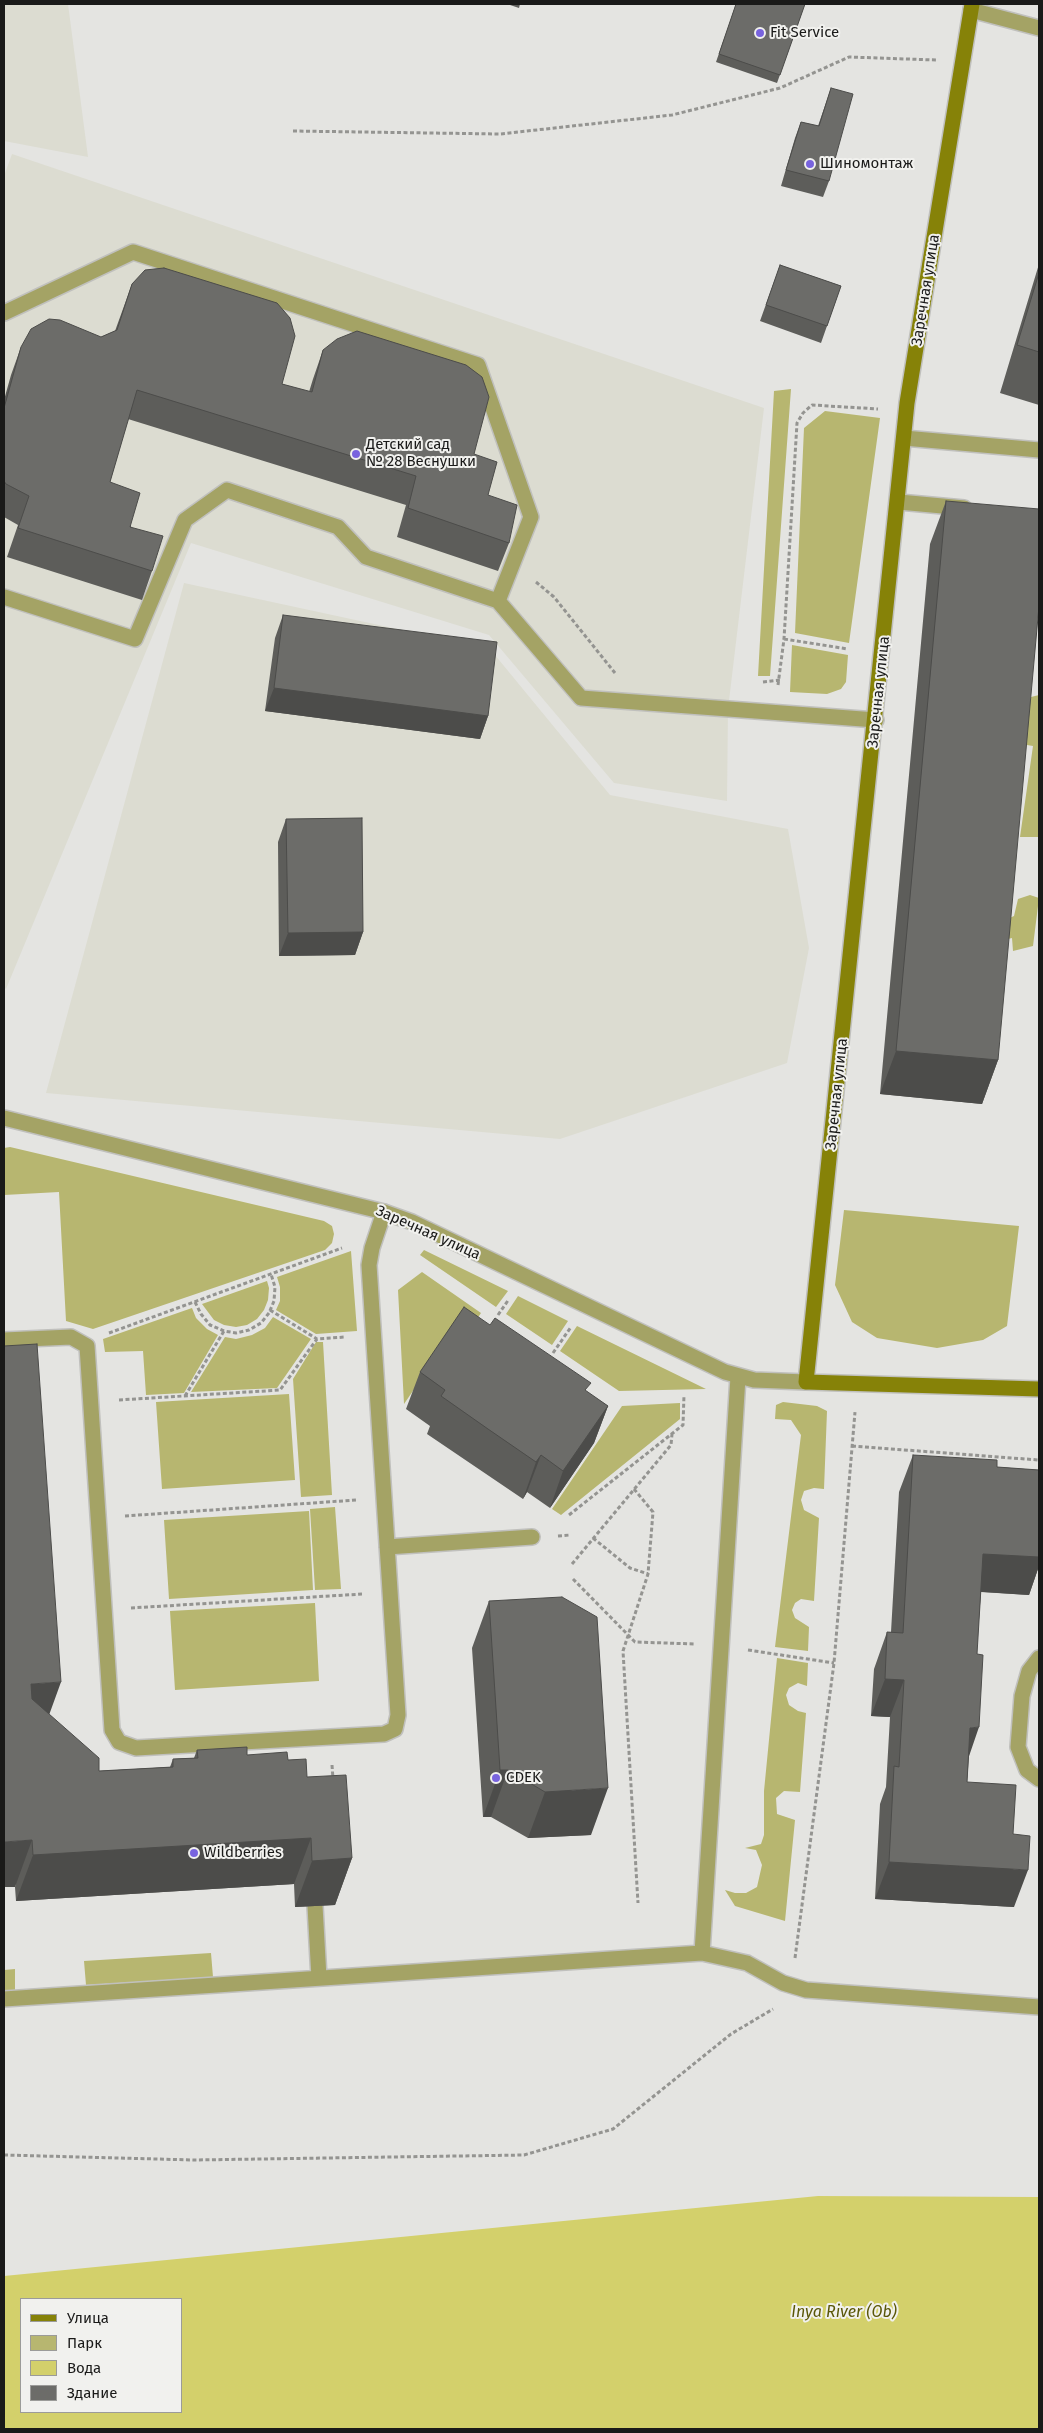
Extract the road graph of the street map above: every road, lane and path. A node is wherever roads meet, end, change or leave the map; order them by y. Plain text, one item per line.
1 (972, 7) edge
2 (1039, 28) edge
3 (963, 61) junction
4 (293, 132) dead end
5 (4, 313) edge
6 (906, 411) junction
7 (904, 438) junction
8 (1039, 450) edge
9 (899, 502) junction
10 (983, 510) edge
11 (514, 561) junction
12 (4, 597) edge
13 (498, 601) junction
14 (784, 639) junction
15 (848, 649) dead end
16 (616, 674) dead end
17 (780, 680) junction
18 (757, 682) dead end
19 (767, 711) junction
20 (876, 720) junction
21 (4, 1118) edge
22 (384, 1212) junction
23 (344, 1246) dead end
24 (271, 1274) junction
25 (195, 1302) junction
26 (270, 1310) junction
27 (224, 1331) junction
28 (374, 1335) junction
29 (317, 1339) junction
30 (4, 1340) edge
31 (87, 1346) junction
32 (738, 1377) junction
33 (806, 1382) junction
34 (1039, 1390) edge
35 (684, 1395) dead end
36 (186, 1396) junction
37 (91, 1402) junction
38 (855, 1412) dead end
39 (672, 1433) junction
40 (852, 1446) junction
41 (1039, 1460) edge
42 (634, 1489) junction
43 (384, 1498) junction
44 (569, 1516) dead end
45 (98, 1517) junction
46 (532, 1537) dead end
47 (593, 1538) junction
48 (387, 1547) junction
49 (572, 1564) dead end
50 (648, 1574) junction
51 (390, 1592) junction
52 (104, 1609) junction
53 (1039, 1658) edge
54 (330, 1737) junction
55 (1039, 1779) edge
56 (333, 1786) edge
57 (638, 1902) dead end
58 (315, 1906) edge
59 (702, 1953) junction
60 (319, 1978) junction
61 (799, 1988) junction
62 (4, 1999) edge
63 (1039, 2007) edge
64 (4, 2155) edge

1 - 2 street
1 - 3 street, Заречная улица
3 - 4 path
3 - 6 street, Заречная улица
5 - 11 street
6 - 7 street, Заречная улица
6 - 14 path
7 - 8 street
7 - 9 street, Заречная улица
9 - 10 street
9 - 20 street, Заречная улица
11 - 13 street
11 - 16 path
12 - 13 street
13 - 19 street
14 - 15 path
14 - 17 path
17 - 18 path
17 - 19 path
19 - 20 street
20 - 33 street, Заречная улица
21 - 22 street, Заречная улица
22 - 28 street
22 - 32 street, Заречная улица
23 - 24 path
24 - 25 path
24 - 26 path
25 - 27 path
25 - 31 path
26 - 27 path
26 - 29 path
27 - 36 path
28 - 29 path
28 - 43 street
29 - 36 path
30 - 31 street
31 - 37 street
32 - 33 street, Заречная улица
32 - 59 street
33 - 34 street, Заречная улица
35 - 39 path
36 - 37 path
37 - 45 street
38 - 40 path
39 - 42 path
39 - 44 path
40 - 41 path
40 - 61 path
42 - 47 path
42 - 50 path
43 - 45 path
43 - 48 street
45 - 52 street
46 - 48 street
47 - 49 path
47 - 50 path
48 - 51 street
50 - 57 path
51 - 52 path
51 - 54 street
52 - 54 street
53 - 55 street
54 - 56 path
58 - 60 street
59 - 60 street
59 - 61 street
60 - 62 street
61 - 63 street
61 - 64 path

